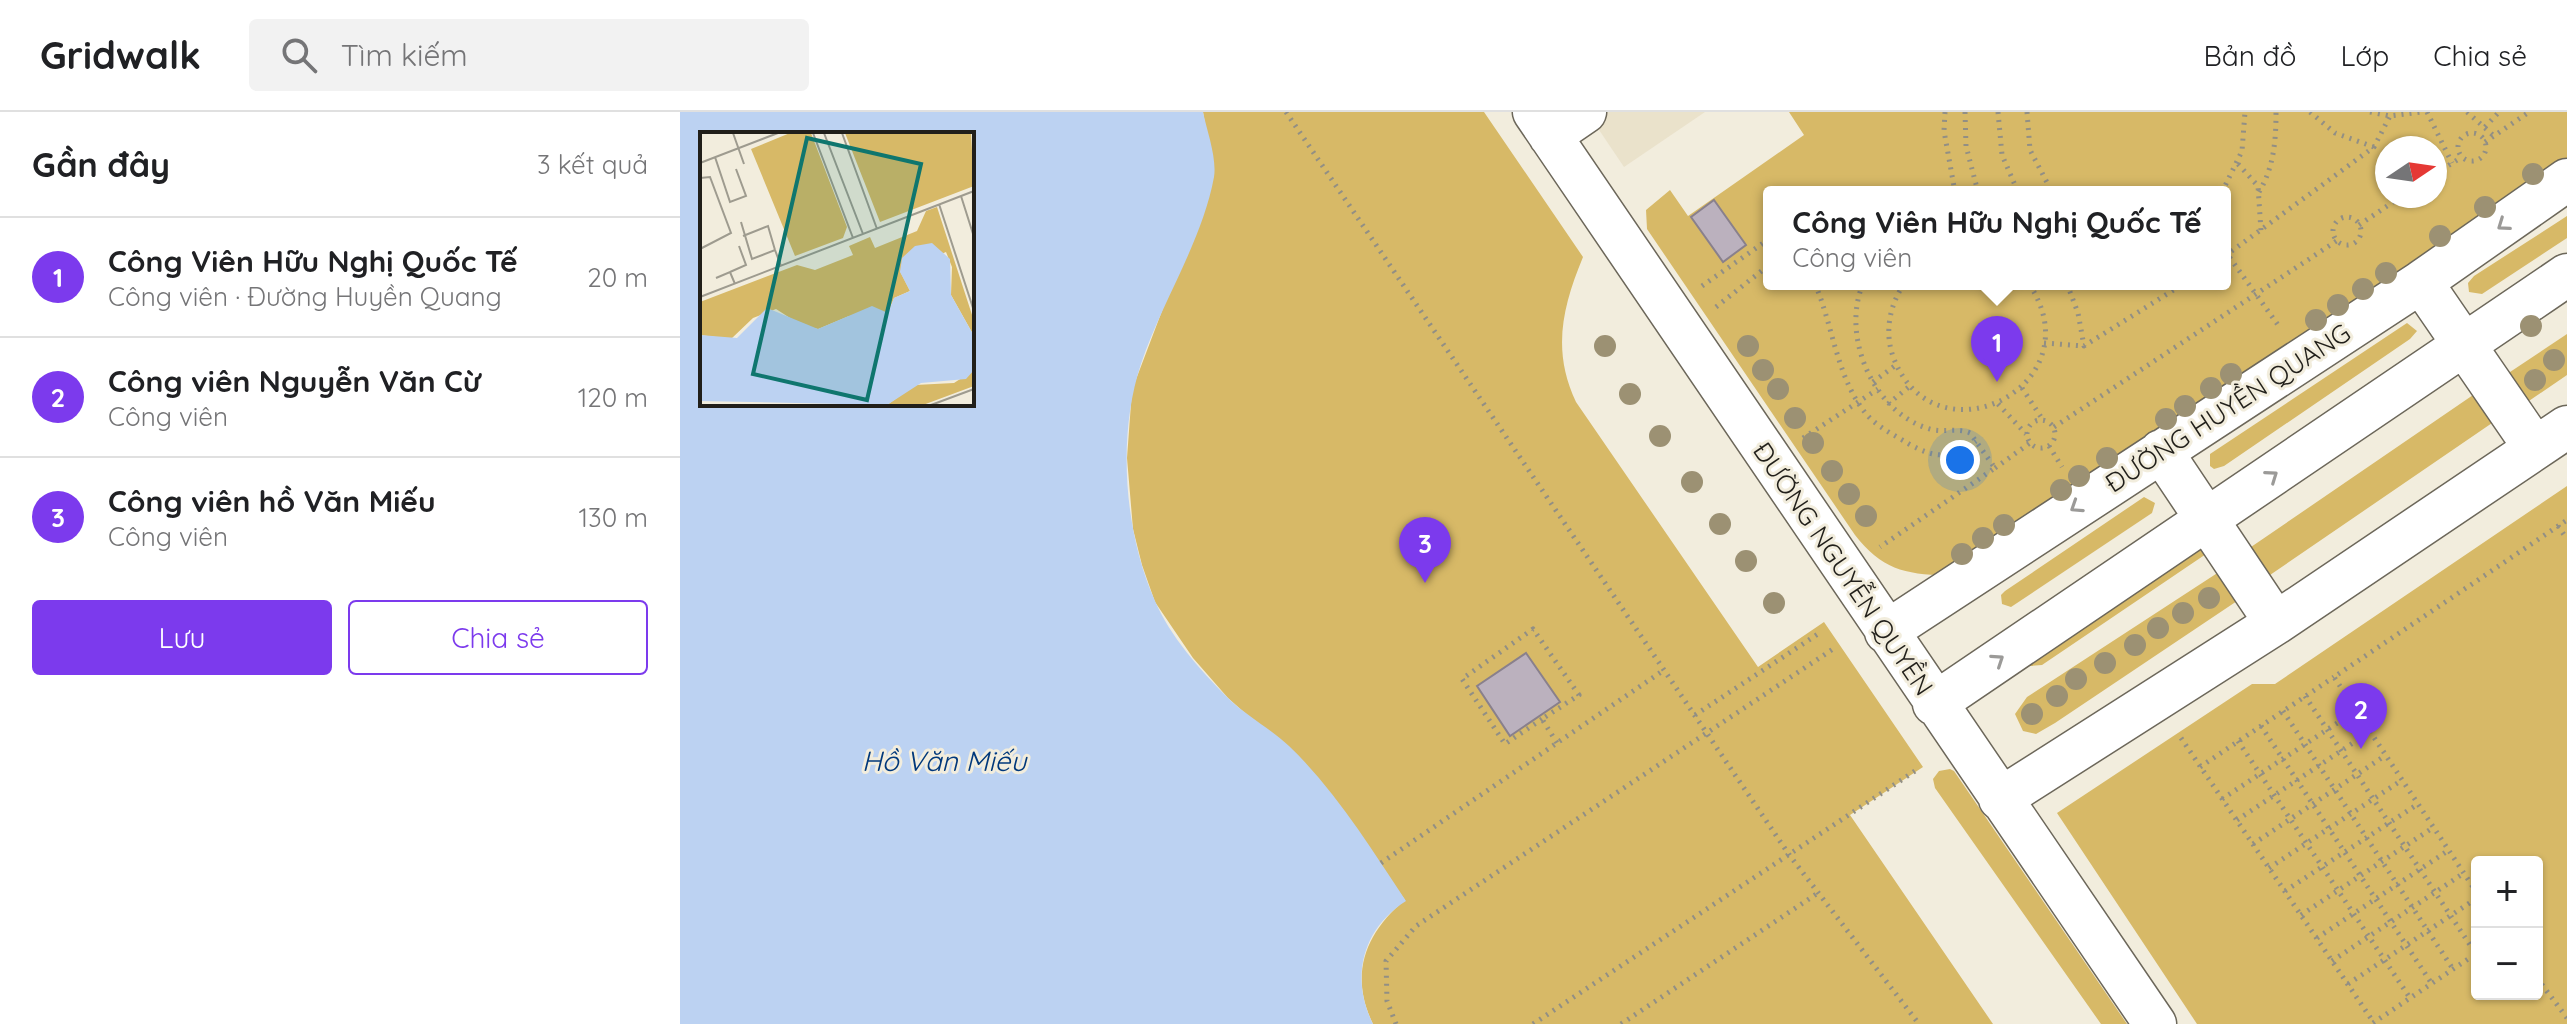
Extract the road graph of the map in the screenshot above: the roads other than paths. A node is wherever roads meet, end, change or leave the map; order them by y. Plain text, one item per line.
1 (1585, 112) edge
2 (1542, 124) edge
3 (2567, 180) edge
4 (2567, 275) edge
5 (2421, 282) junction
6 (2463, 343) junction
7 (2551, 437) edge
8 (2161, 451) junction
9 (2208, 520) junction
10 (2276, 623) junction
11 (1886, 632) junction
12 (1934, 704) junction
13 (2000, 799) junction
14 (2155, 1024) edge

1 - 2 street
2 - 11 street, ĐƯỜNG NGUYỄN QUYỀN
3 -> 5 street, ĐƯỜNG HUYỀN QUANG
4 - 6 street
5 - 6 street
5 - 8 street, ĐƯỜNG HUYỀN QUANG
6 - 7 street
9 -> 6 street
7 - 10 street
8 - 9 street
8 -> 11 street, ĐƯỜNG HUYỀN QUANG
9 - 10 street
12 -> 9 street
10 - 13 street
11 - 12 street, ĐƯỜNG NGUYỄN QUYỀN
12 - 13 street, ĐƯỜNG NGUYỄN QUYỀN
13 - 14 street, ĐƯỜNG NGUYỄN QUYỀN

